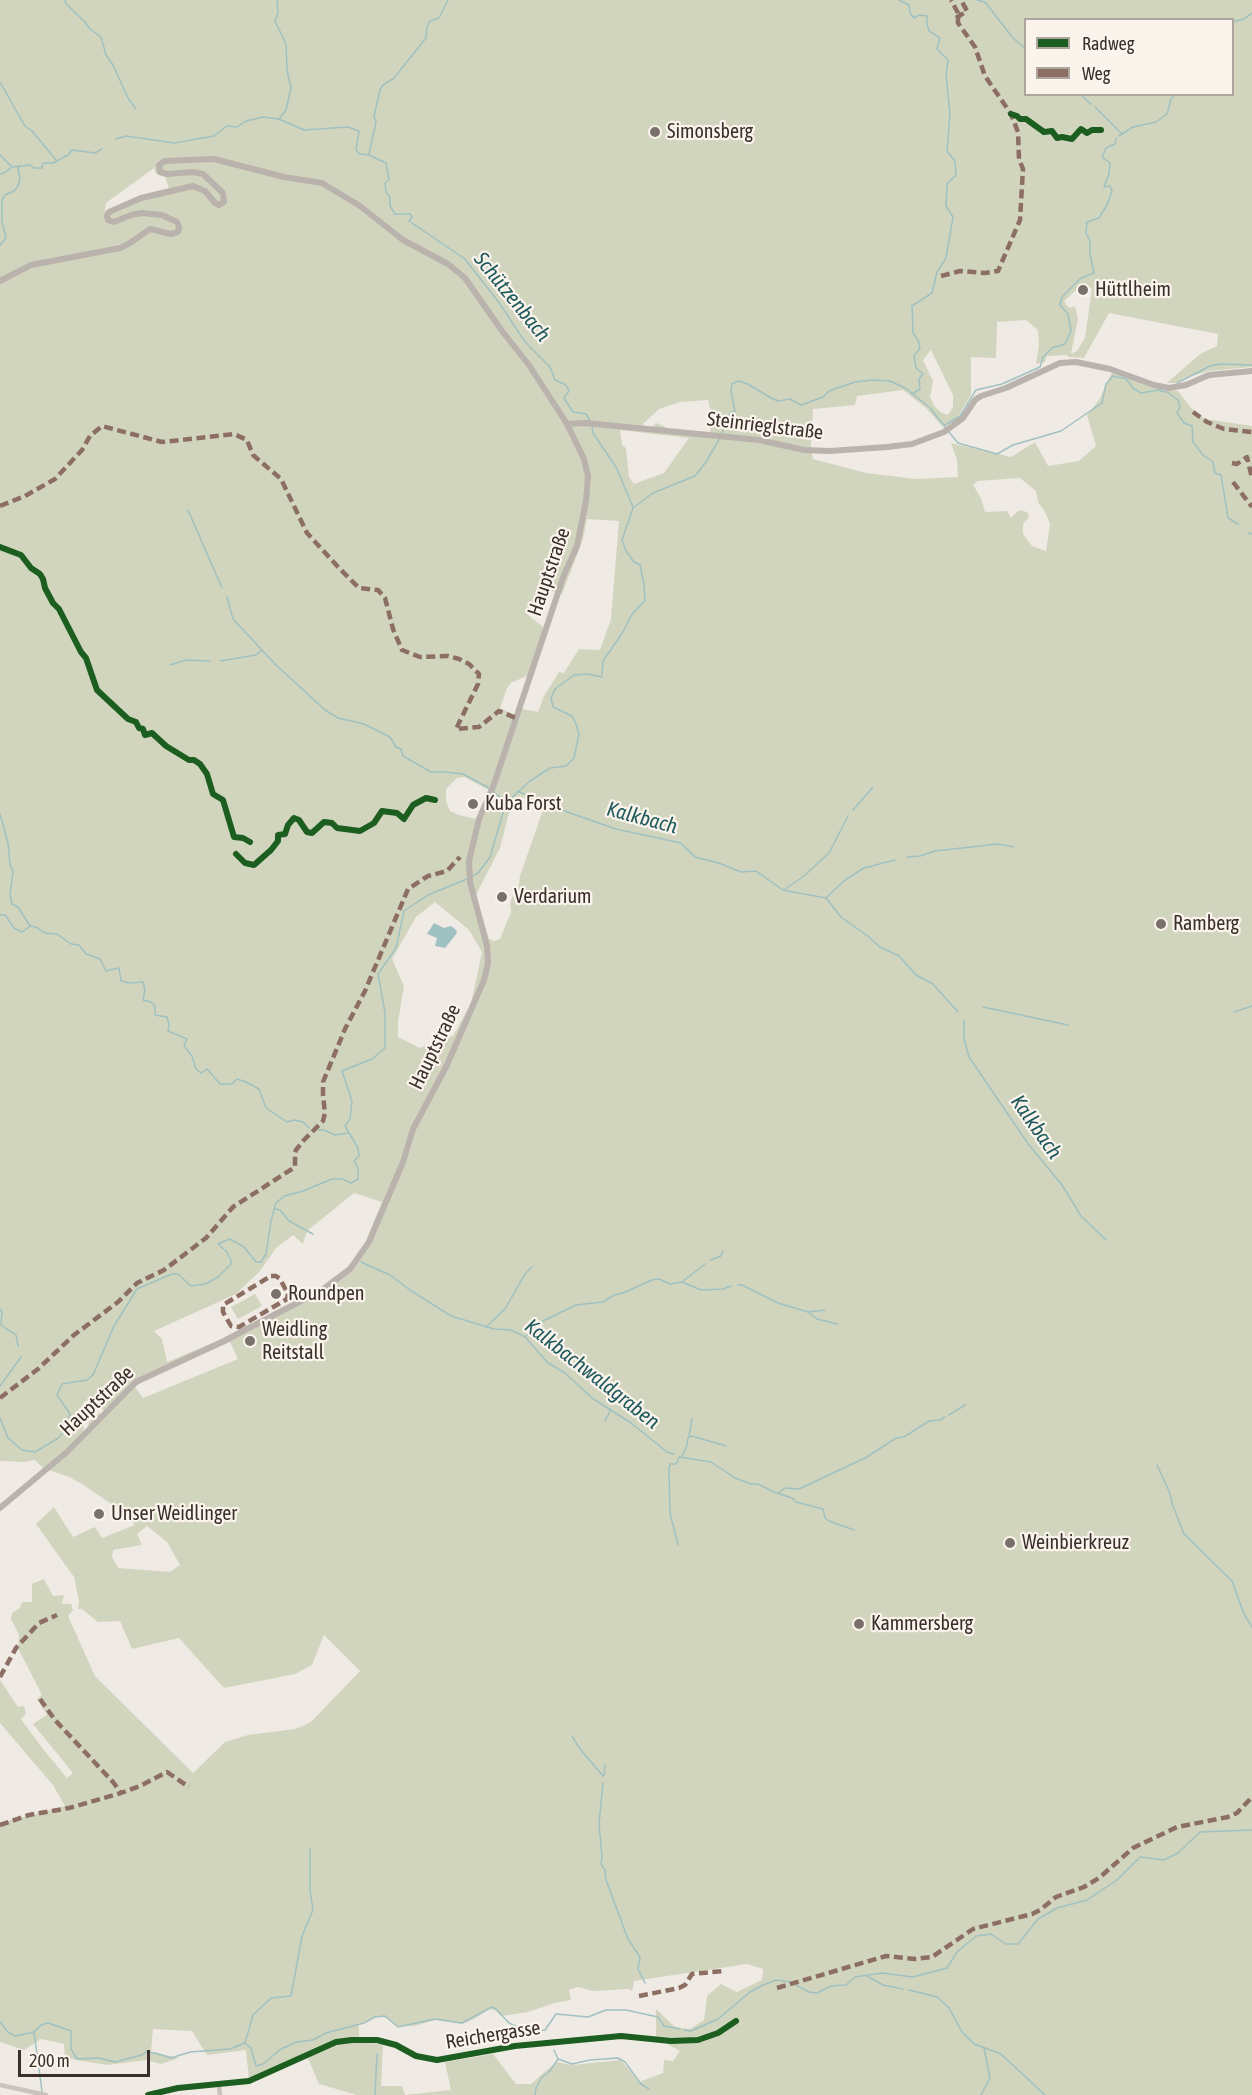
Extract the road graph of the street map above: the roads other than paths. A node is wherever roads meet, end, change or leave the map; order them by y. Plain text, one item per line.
1 (0, 281) edge
2 (1252, 371) edge
3 (567, 424) junction
4 (0, 1508) edge
5 (736, 2021) dead end
6 (0, 2085) edge
7 (219, 2085) junction
8 (39, 2094) edge
9 (155, 2094) edge
10 (46, 2095) edge
11 (148, 2095) edge
12 (220, 2095) edge

1 - 3 main road, Hauptstraße
2 - 3 main road, Steinrieglstraße
3 - 4 main road, Hauptstraße
5 - 7 street, Reichergasse
6 - 8 street
7 - 9 street, Reichergasse
7 - 12 street
8 - 10 street
9 - 11 street, Reichergasse

